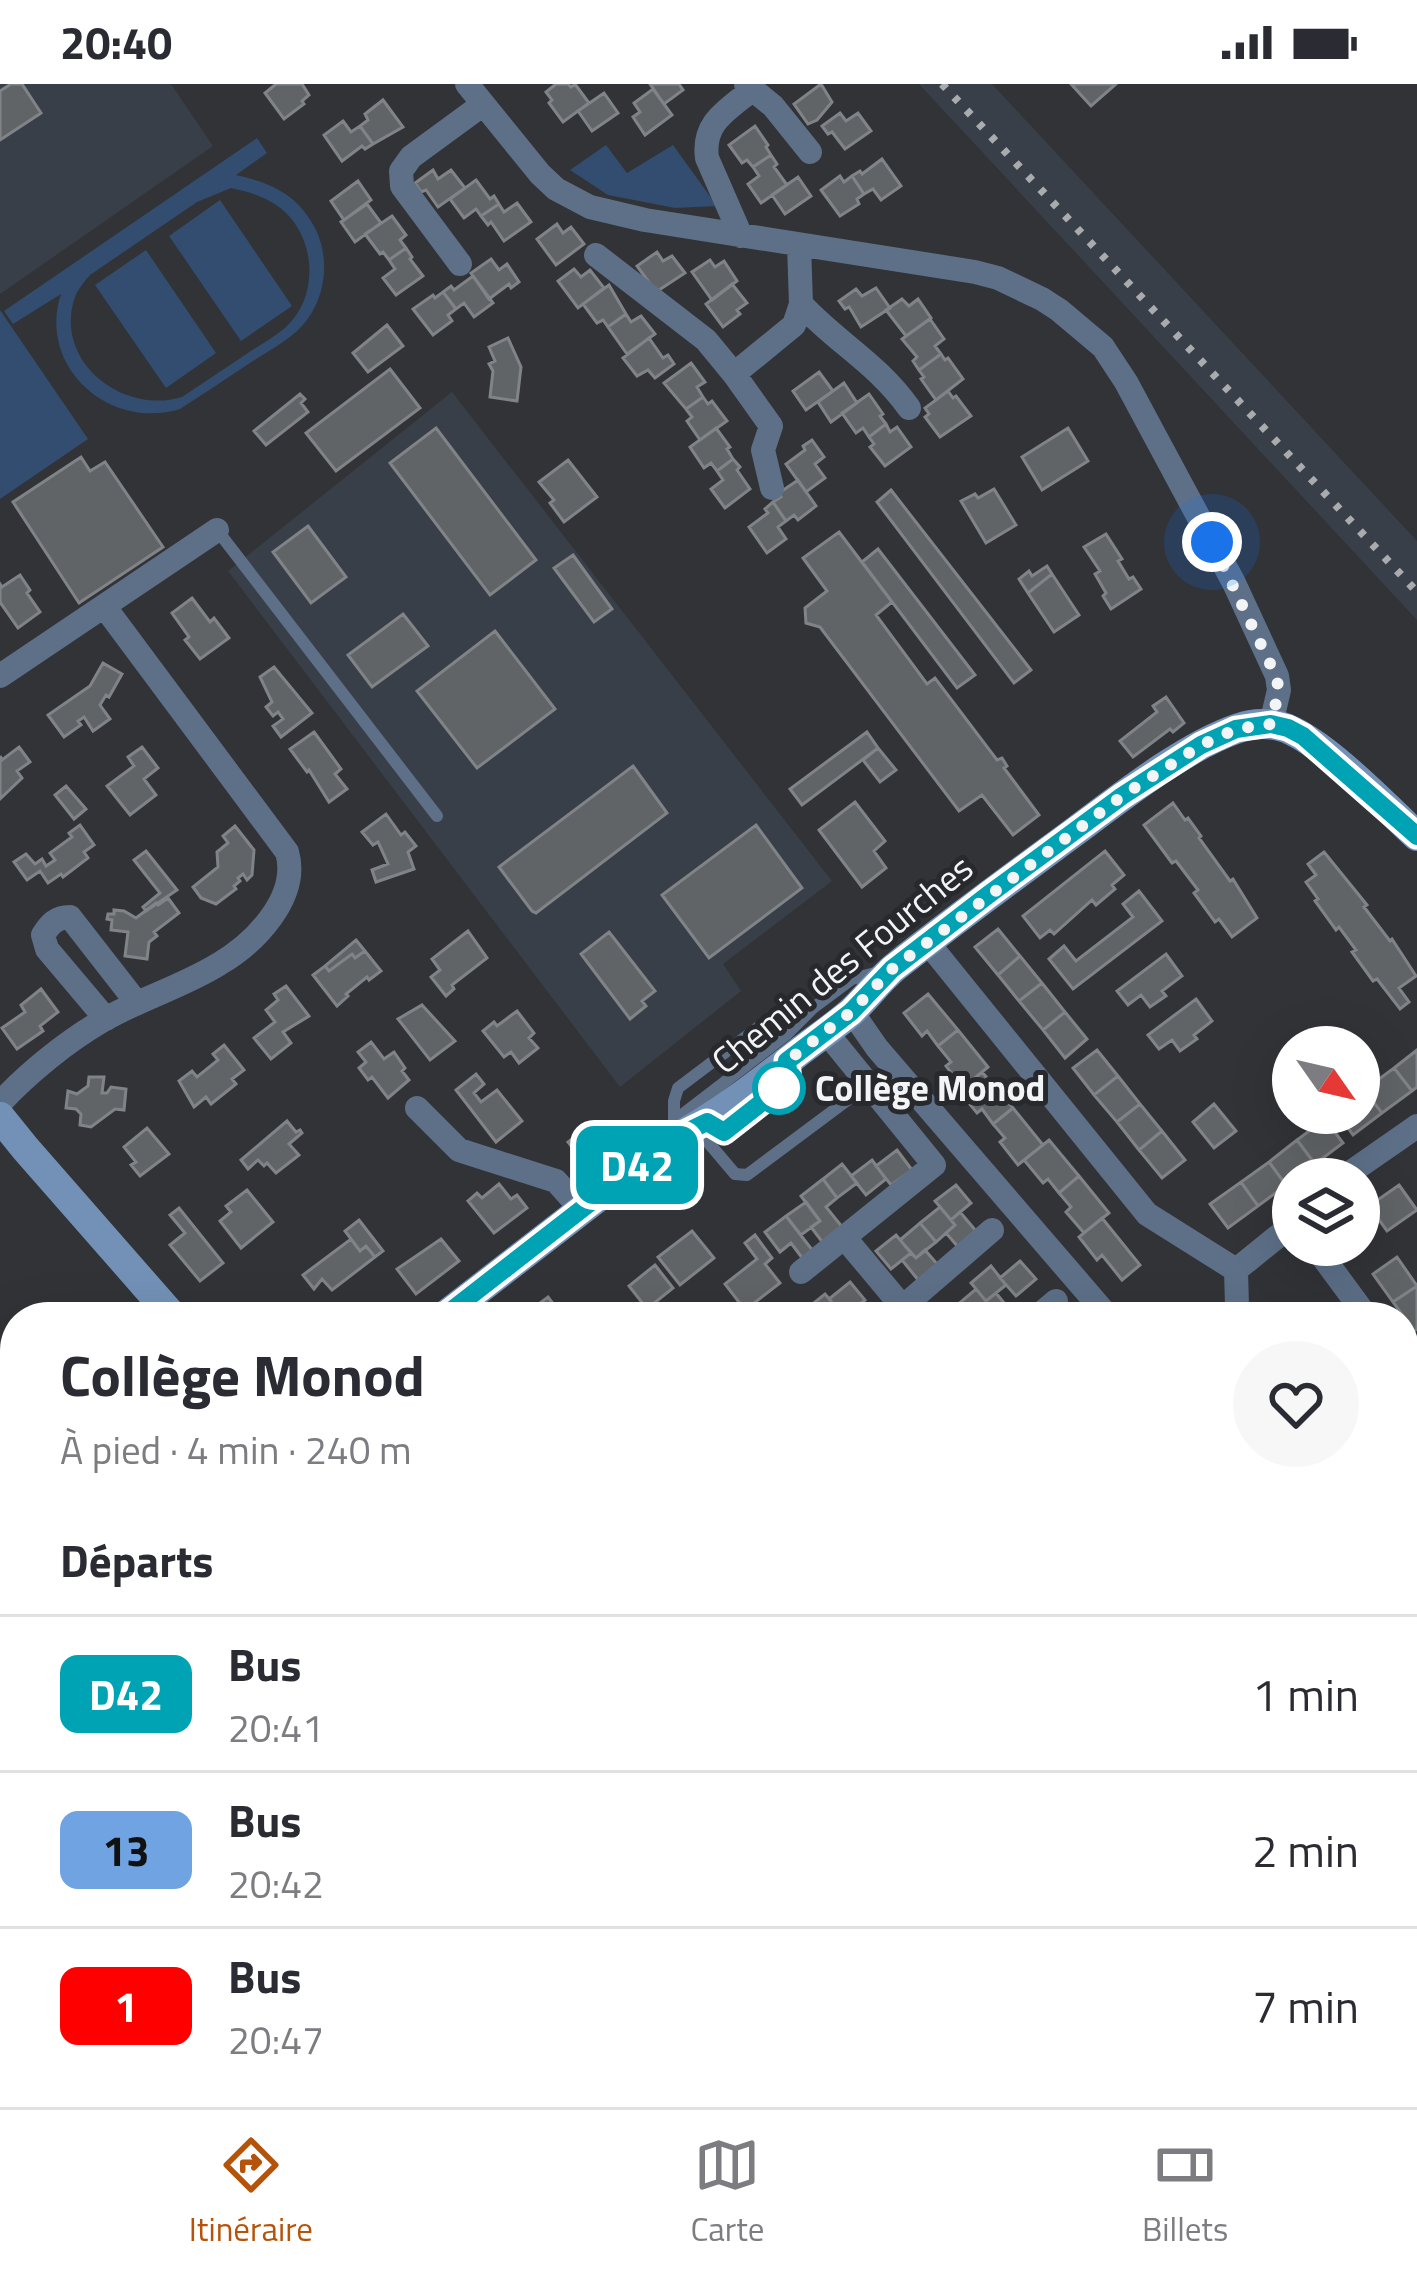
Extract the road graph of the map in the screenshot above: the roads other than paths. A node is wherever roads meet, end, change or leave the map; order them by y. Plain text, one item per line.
1 (749, 87) edge
2 (475, 94) edge
3 (810, 152) dead end
4 (741, 236) junction
5 (799, 245) junction
6 (596, 255) dead end
7 (460, 264) dead end
8 (801, 304) junction
9 (734, 374) junction
10 (909, 408) dead end
11 (772, 488) dead end
12 (217, 530) joint
13 (104, 606) junction
14 (0, 676) edge
15 (1271, 724) junction
16 (437, 816) dead end
17 (1417, 836) edge
18 (928, 943) junction
19 (892, 969) junction
20 (137, 1003) junction
21 (851, 1012) junction
22 (106, 1018) junction
23 (820, 1020) junction
24 (868, 1084) junction
25 (0, 1103) edge
26 (418, 1108) dead end
27 (0, 1117) edge
28 (1417, 1126) edge
29 (687, 1127) junction
30 (1371, 1158) edge
31 (581, 1209) junction
32 (992, 1230) dead end
33 (844, 1237) junction
34 (1272, 1241) edge
35 (1329, 1266) edge
36 (1236, 1270) junction
37 (801, 1272) dead end
38 (160, 1302) edge
39 (461, 1302) edge
40 (893, 1302) edge
41 (915, 1302) edge
42 (1096, 1302) edge
43 (1237, 1302) edge
44 (1356, 1302) edge

1 - 3 street
1 - 4 street
2 - 4 street
2 - 7 street
4 - 5 street
5 - 8 street
5 - 15 street
6 - 9 street
8 - 9 street
8 - 10 street
9 - 11 street
12 - 13 street
12 - 16 lane
13 - 14 street
13 - 20 street
15 - 17 street
15 - 18 street, Chemin des Fourches
18 - 19 street, Chemin des Fourches
18 - 36 street
19 - 21 street, Chemin des Fourches
19 - 23 lane
20 - 22 street
20 - 22 street
21 - 23 street, Chemin des Fourches
21 - 42 street
22 - 25 street
23 - 24 street
23 - 29 lane
23 - 29 street, Chemin des Fourches
23 - 29 lane
24 - 29 lane
24 - 33 street
26 - 31 street
27 - 38 street
28 - 30 street
29 - 31 street, Chemin des Fourches
31 - 39 street, Chemin des Fourches
32 - 41 street
33 - 37 street
33 - 40 street
34 - 36 street
35 - 44 street
36 - 43 street

